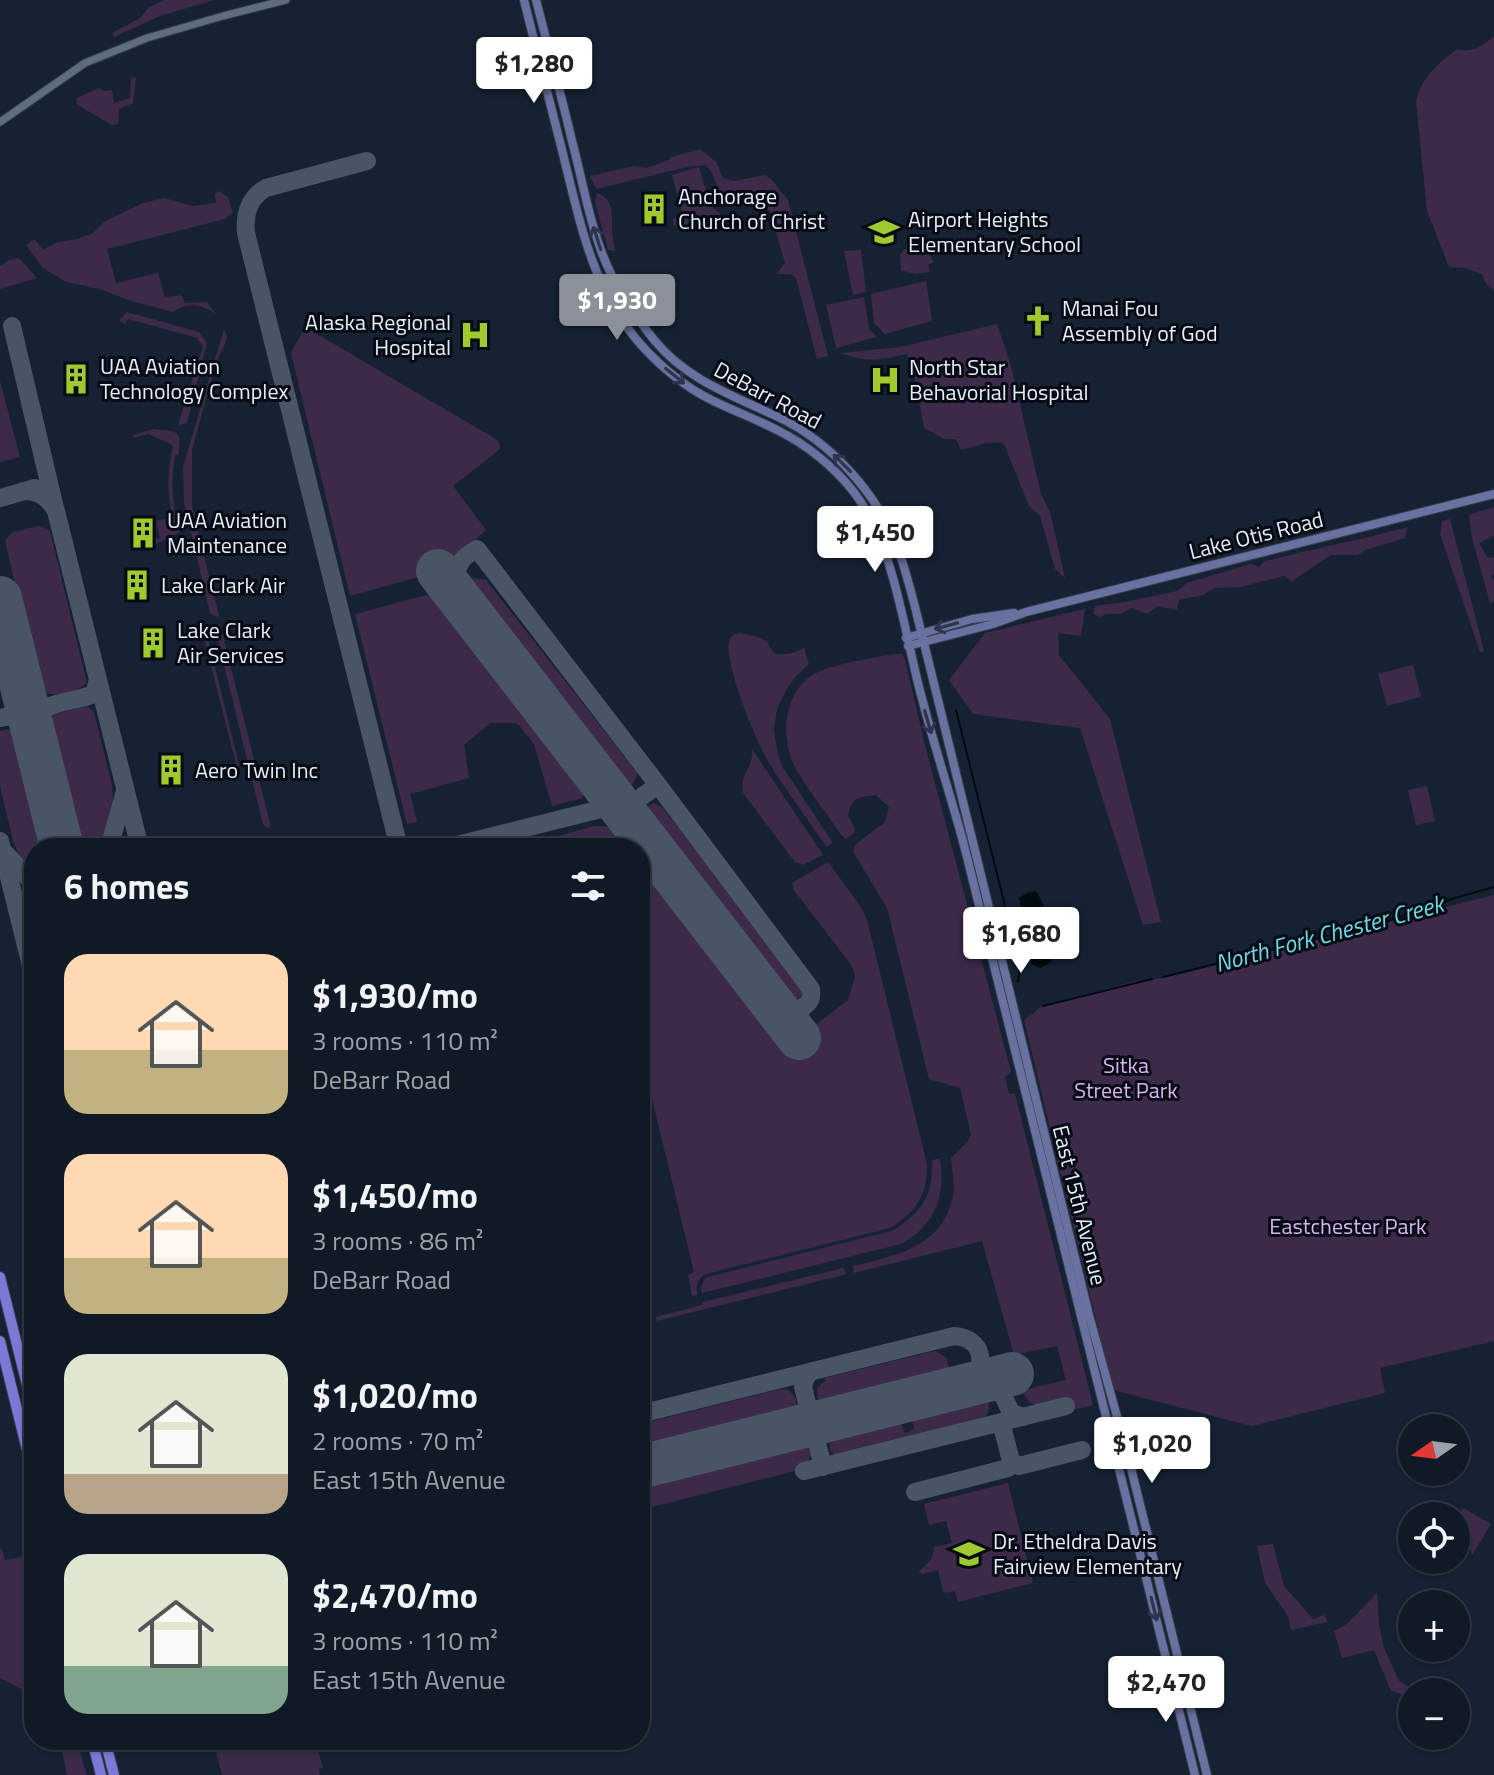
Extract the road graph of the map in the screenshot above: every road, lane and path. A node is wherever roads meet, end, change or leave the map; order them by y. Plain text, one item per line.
1 (286, 0) edge
2 (524, 0) edge
3 (536, 0) edge
4 (0, 122) edge
5 (1494, 494) edge
6 (1026, 612) junction
7 (921, 633) junction
8 (907, 642) junction
9 (924, 643) junction
10 (0, 1277) edge
11 (0, 1341) edge
12 (24, 1373) edge
13 (24, 1438) edge
14 (95, 1750) edge
15 (108, 1750) edge
16 (101, 1775) edge
17 (114, 1775) edge
18 (1195, 1775) edge
19 (1207, 1775) edge

1 - 4 street
2 -> 8 main road, DeBarr Road
7 -> 3 main road, DeBarr Road
5 - 6 main road, Lake Otis Road
6 -> 7 main road, Lake Otis Road
6 - 9 main road, Lake Otis Road
7 - 8 main road, Lake Otis Road
7 - 9 main road, DeBarr Road
8 - 9 main road, Lake Otis Road
8 -> 18 main road, East 15th Avenue
9 - 19 main road, East 15th Avenue
10 - 12 highway
11 - 13 highway
14 - 16 highway
15 - 17 highway

